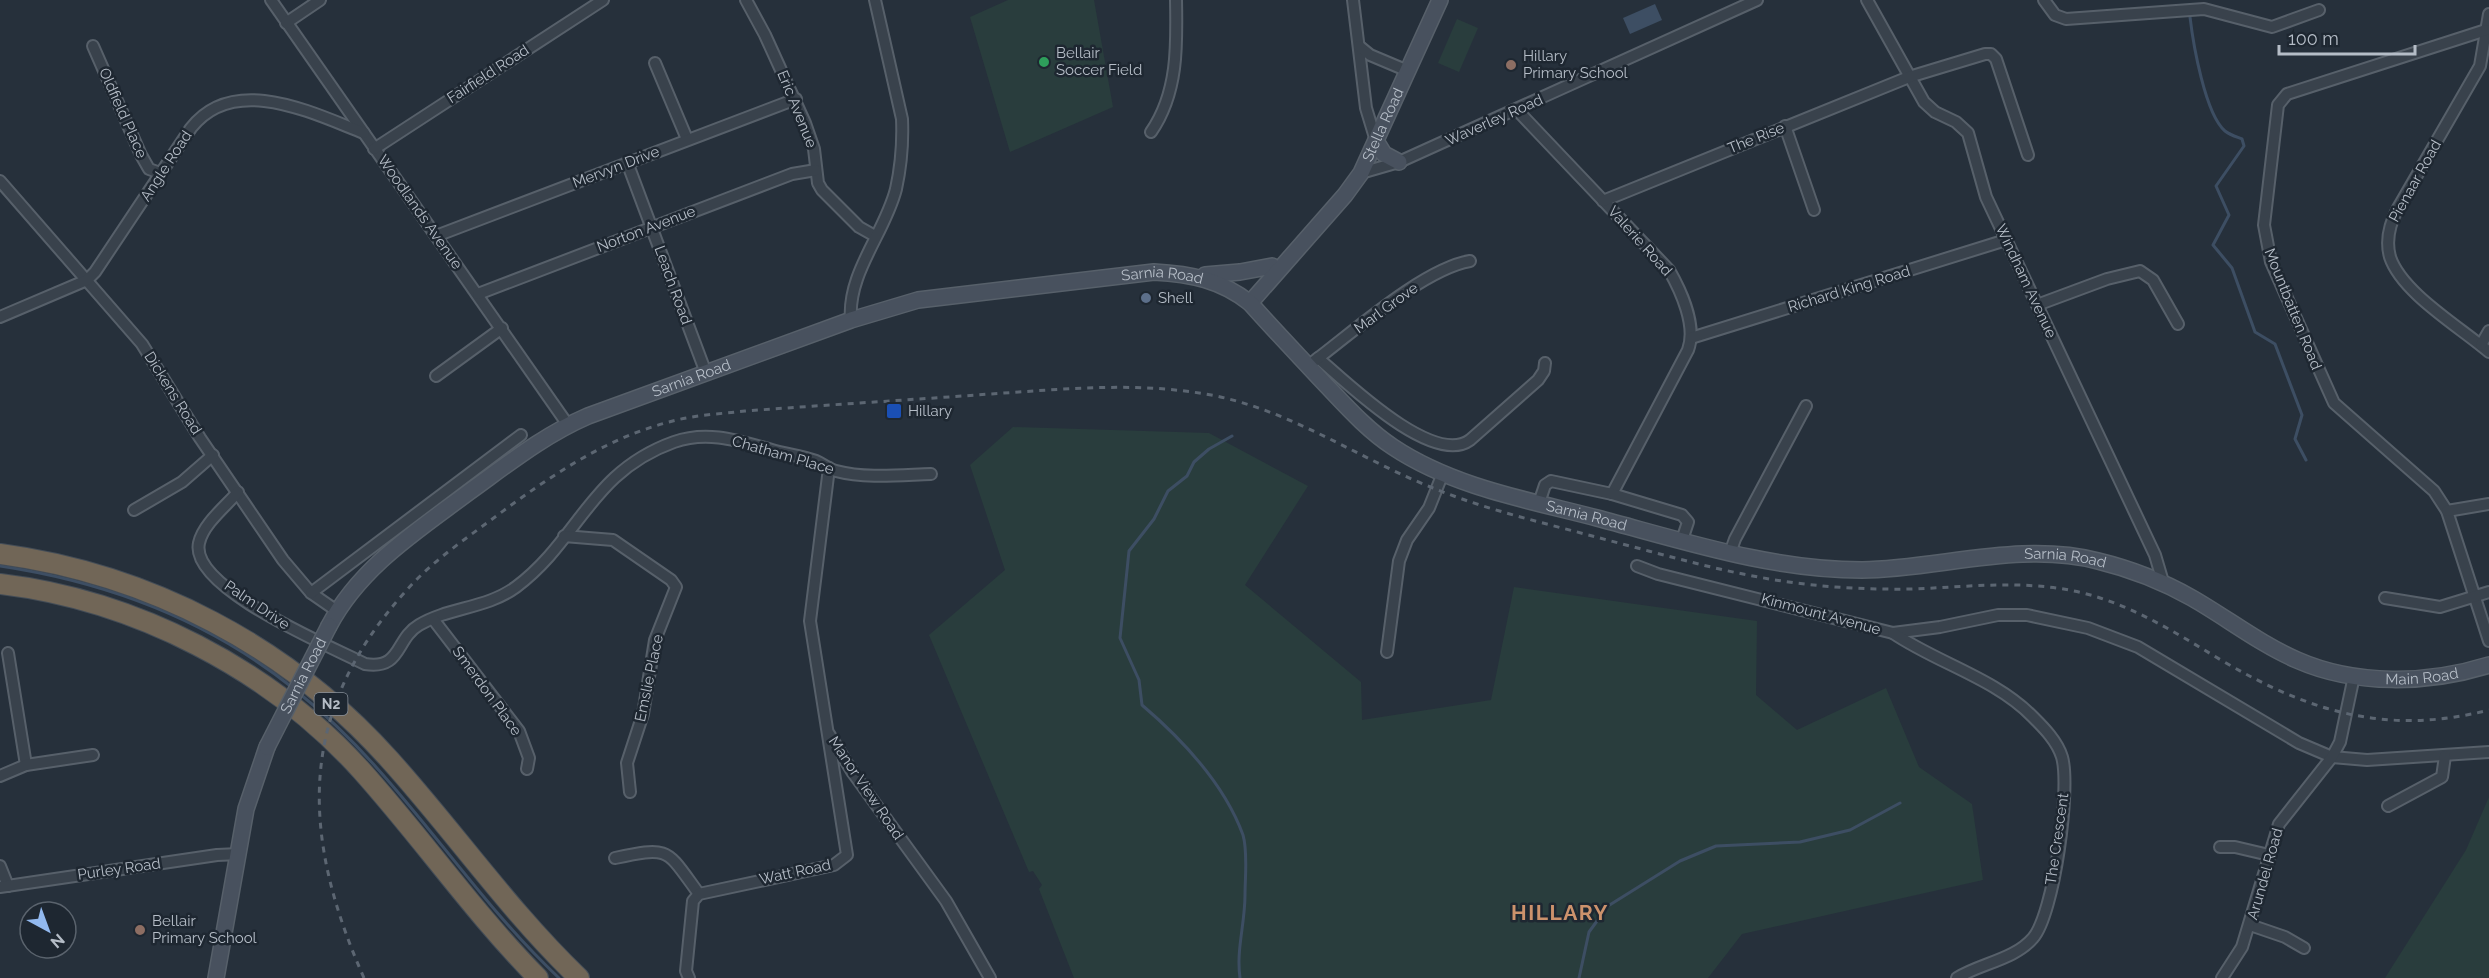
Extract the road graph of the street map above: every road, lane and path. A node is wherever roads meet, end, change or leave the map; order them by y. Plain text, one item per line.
1 (271, 0) edge
2 (320, 0) edge
3 (603, 0) edge
4 (746, 0) edge
5 (875, 0) edge
6 (1176, 0) edge
7 (1353, 0) edge
8 (1440, 0) edge
9 (1757, 0) edge
10 (1867, 0) edge
11 (2044, 0) edge
12 (2319, 10) dead end
13 (2489, 14) edge
14 (286, 23) junction
15 (2486, 30) junction
16 (93, 46) dead end
17 (1359, 46) junction
18 (655, 63) dead end
19 (1408, 71) junction
20 (1909, 77) junction
21 (796, 99) junction
22 (1517, 110) junction
23 (1785, 126) junction
24 (1151, 132) dead end
25 (364, 133) junction
26 (687, 139) junction
27 (1376, 141) junction
28 (374, 149) junction
29 (2028, 155) dead end
30 (627, 162) junction
31 (1399, 162) junction
32 (816, 170) junction
33 (160, 173) junction
34 (1361, 173) junction
35 (0, 181) edge
36 (1603, 201) junction
37 (1814, 210) dead end
38 (652, 227) junction
39 (436, 236) junction
40 (875, 237) junction
41 (1306, 239) junction
42 (2006, 240) junction
43 (1470, 261) dead end
44 (1272, 266) junction
45 (1193, 276) junction
46 (87, 279) junction
47 (478, 294) junction
48 (1246, 300) junction
49 (2037, 305) junction
50 (0, 317) edge
51 (851, 320) junction
52 (2178, 324) dead end
53 (502, 328) junction
54 (2489, 331) edge
55 (1691, 338) junction
56 (2485, 348) edge
57 (1313, 362) junction
58 (1545, 363) dead end
59 (706, 374) junction
60 (435, 376) dead end
61 (1806, 406) dead end
62 (568, 425) junction
63 (521, 435) dead end
64 (213, 455) junction
65 (829, 468) junction
66 (474, 469) junction
67 (1443, 473) junction
68 (931, 474) dead end
69 (484, 482) junction
70 (238, 492) junction
71 (1612, 494) junction
72 (1539, 502) junction
73 (2489, 504) edge
74 (134, 510) dead end
75 (2447, 511) junction
76 (564, 536) junction
77 (1682, 540) junction
78 (1730, 553) junction
79 (0, 554) edge
80 (1637, 566) dead end
81 (2163, 582) junction
82 (0, 584) edge
83 (2489, 592) edge
84 (311, 593) junction
85 (2475, 597) junction
86 (2385, 598) dead end
87 (336, 611) junction
88 (433, 619) junction
89 (1893, 633) junction
90 (2489, 641) edge
91 (1387, 652) dead end
92 (8, 653) dead end
93 (2489, 665) edge
94 (2354, 676) junction
95 (826, 729) junction
96 (2489, 752) edge
97 (93, 756) dead end
98 (2445, 756) junction
99 (2332, 757) junction
100 (26, 765) junction
101 (527, 769) dead end
102 (0, 776) edge
103 (630, 792) dead end
104 (2388, 806) dead end
105 (2220, 847) dead end
106 (239, 854) junction
107 (2268, 855) junction
108 (615, 858) dead end
109 (0, 866) edge
110 (4, 886) edge
111 (699, 894) junction
112 (2250, 925) junction
113 (2304, 948) dead end
114 (216, 978) edge
115 (538, 978) edge
116 (579, 978) edge
117 (689, 978) edge
118 (990, 978) edge
119 (1957, 978) edge
120 (2222, 978) edge

1 - 14 street, Woodlands Avenue
2 - 14 street
3 - 28 street, Fairfield Road
4 - 21 street, Eric Avenue
5 - 40 street
6 - 24 street
7 - 17 street
8 - 19 main road, Stella Road
9 - 22 street, Waverley Road
10 - 20 street, Windham Avenue
11 - 12 street
13 - 15 street, Pienaar Road
14 - 25 street, Woodlands Avenue
15 - 56 street, Pienaar Road
15 - 75 street, Mountbatten Road
16 - 33 street, Oldfield Place
17 - 19 street
17 - 27 street
18 - 26 street
19 - 27 main road, Stella Road
20 - 23 street, The Rise
20 - 29 street, The Rise
20 - 42 street, Windham Avenue
21 - 26 street, Mervyn Drive
21 - 32 street, Eric Avenue
22 - 31 street, Waverley Road
22 - 36 street, Valerie Road
23 - 36 street, The Rise
23 - 37 street
25 - 28 street, Woodlands Avenue
25 - 33 street, Angle Road
26 - 30 street, Mervyn Drive
27 - 31 main road
27 - 34 main road, Stella Road
28 - 39 street, Woodlands Avenue
30 - 38 street, Leach Road
30 - 39 street, Mervyn Drive
31 - 34 street, Waverley Road
32 - 38 street, Norton Avenue
32 - 40 street, Eric Avenue
33 - 46 street, Angle Road
34 - 41 main road, Stella Road
35 - 46 street, Dickens Road
36 - 55 street, Valerie Road
38 - 47 street, Norton Avenue
38 - 59 street, Leach Road
39 - 47 street, Woodlands Avenue
40 - 51 street
41 - 44 main road, Stella Road
41 - 48 main road, Stella Road
42 - 49 street, Windham Avenue
42 - 55 street, Richard King Road
43 - 57 street, Marl Grove
44 - 45 main road
44 - 48 main road, Stella Road
45 - 48 main road, Sarnia Road
45 - 51 main road, Sarnia Road
46 - 50 street, Angle Road
46 - 64 street, Dickens Road
47 - 53 street, Woodlands Avenue
48 - 57 main road, Sarnia Road
49 - 52 street
49 - 81 street, Windham Avenue
51 - 59 main road, Sarnia Road
53 - 60 street
53 - 62 street, Woodlands Avenue
54 - 56 street
55 - 71 street
57 - 58 street
57 - 67 main road, Sarnia Road
59 - 62 main road, Sarnia Road
61 - 78 street
62 - 69 main road, Sarnia Road
63 - 66 street
64 - 70 street, Dickens Road
64 - 74 street
65 - 68 street, Chatham Place
65 - 76 street, Chatham Place
65 - 95 street, Manor View Road
66 - 69 street
66 - 84 street
67 - 72 main road, Sarnia Road
67 - 91 street
69 - 87 main road, Sarnia Road
70 - 84 street, Dickens Road
70 - 88 street, Palm Drive
71 - 72 street
71 - 77 street
72 - 77 main road, Sarnia Road
73 - 75 street
75 - 85 street, Mountbatten Road
76 - 88 street, Palm Drive
76 - 103 street, Emslie Place
77 - 78 main road, Sarnia Road
78 - 81 main road, Sarnia Road
79 - 116 highway, N2
80 - 89 street, Kinmount Avenue
81 - 94 main road, Sarnia Road
82 - 115 highway, N2
83 - 85 street
84 - 87 street, Dickens Road
85 - 86 street
85 - 90 street, Mountbatten Road
87 - 106 main road, Sarnia Road, bridge
88 - 101 street, Smerdon Place
89 - 99 street, Kinmount Avenue
89 - 119 street, The Crescent
92 - 100 street
93 - 94 main road, Main Road
94 - 99 street, Arundel Road
95 - 111 street, Watt Road
95 - 118 street, Manor View Road
96 - 98 street, Kinmount Avenue
97 - 100 street
98 - 99 street, Kinmount Avenue
98 - 104 street
99 - 107 street, Arundel Road
100 - 102 street
105 - 107 street
106 - 110 street, Purley Road
106 - 114 main road, Sarnia Road
107 - 112 street, Arundel Road
108 - 111 street
109 - 110 street
111 - 117 street
112 - 113 street
112 - 120 street, Arundel Road

